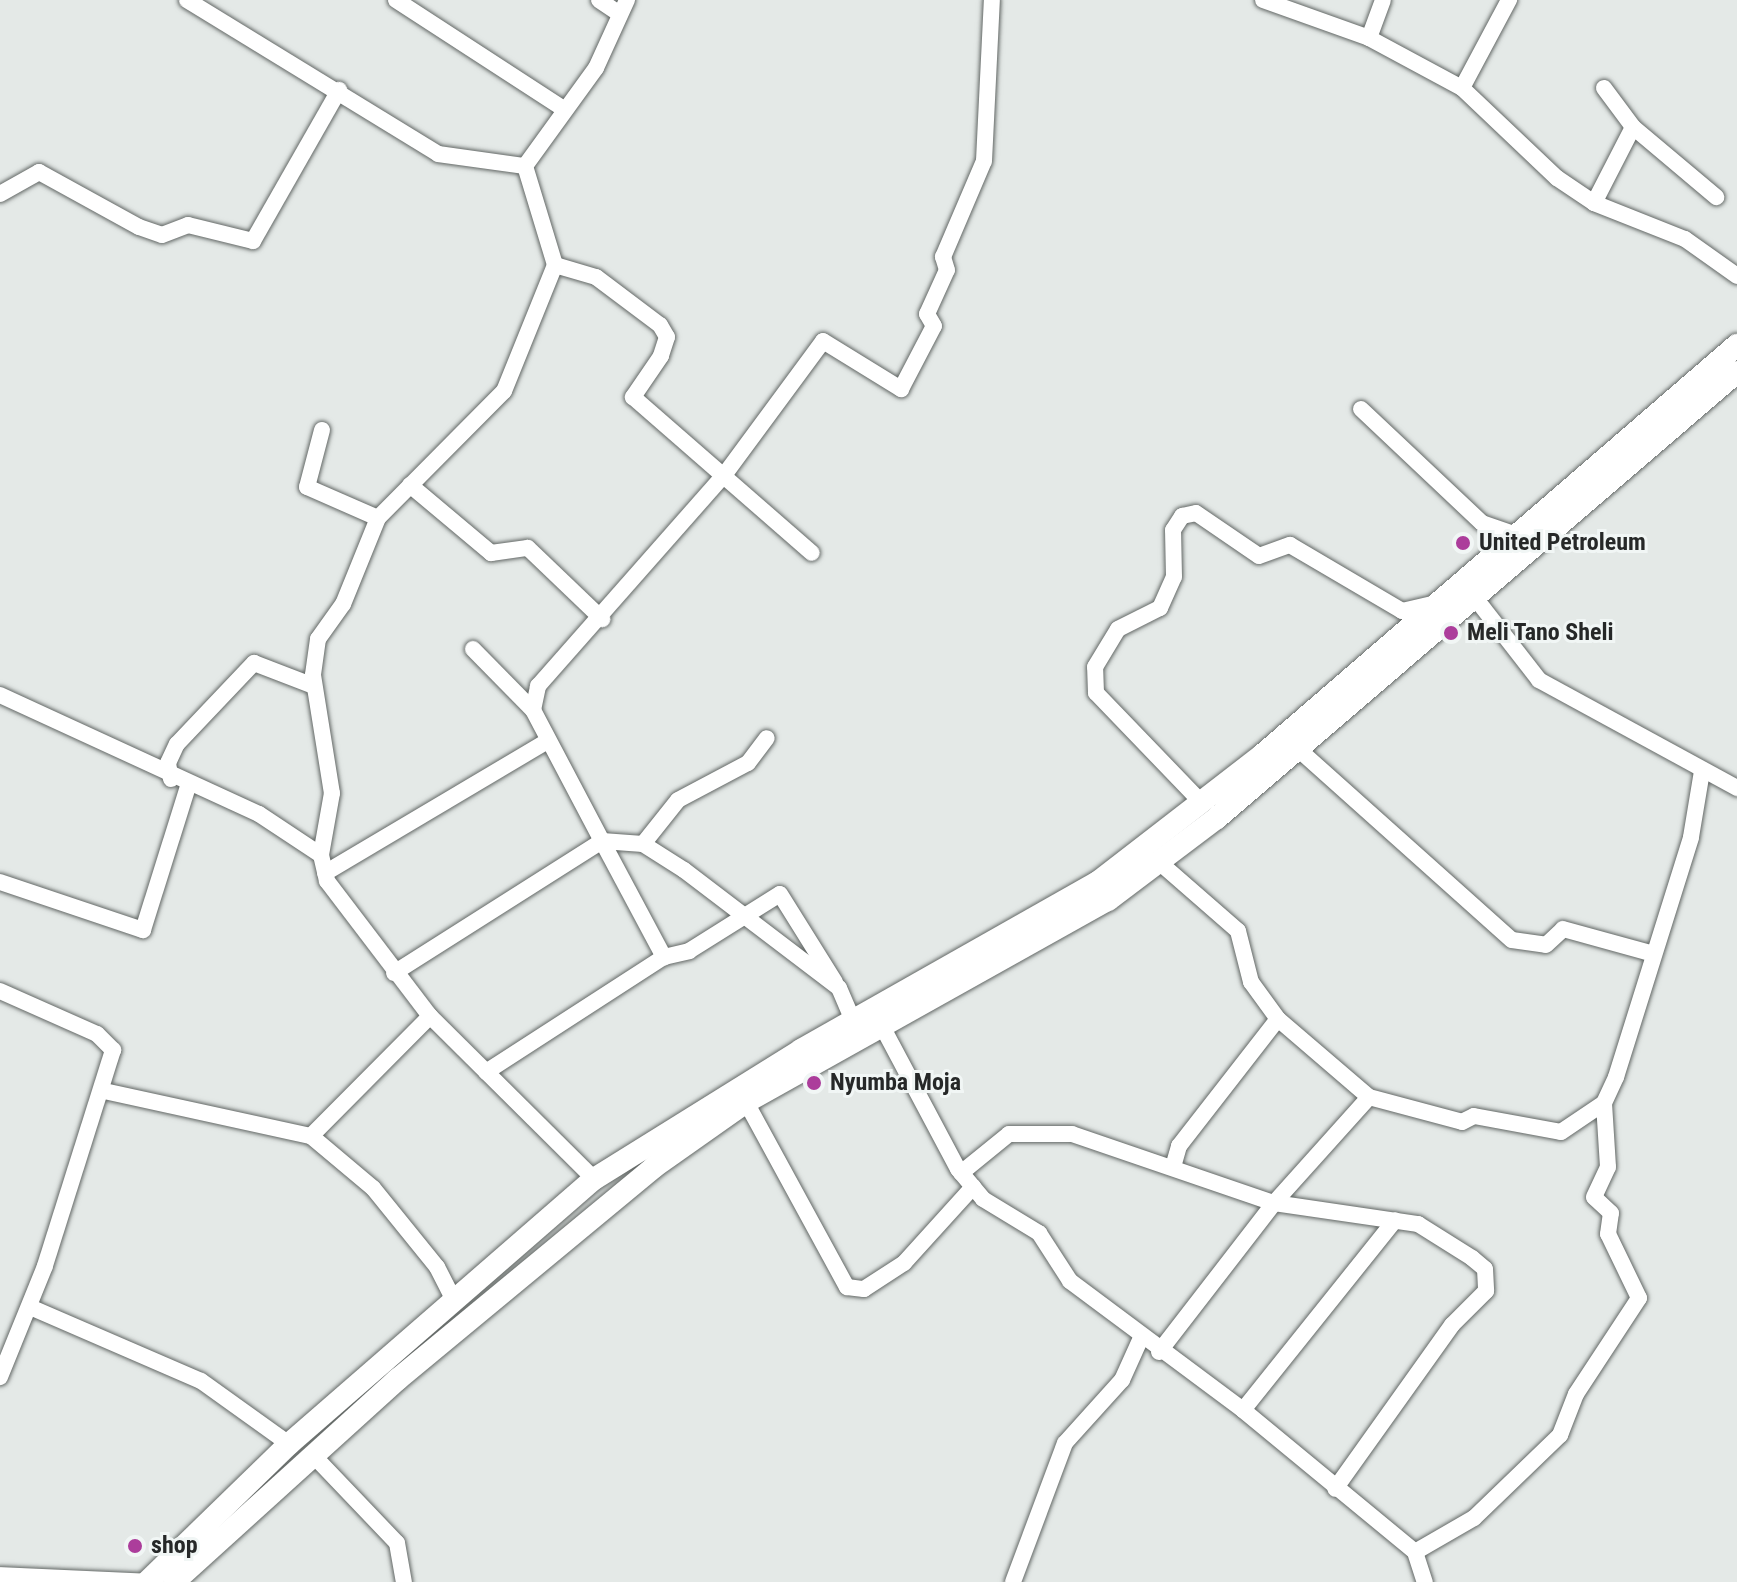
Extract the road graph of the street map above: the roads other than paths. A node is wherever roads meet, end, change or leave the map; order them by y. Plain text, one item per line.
1 (187, 0) edge
2 (396, 0) edge
3 (599, 0) edge
4 (992, 0) edge
5 (1263, 0) edge
6 (1383, 0) edge
7 (1509, 0) edge
8 (623, 6) edge
9 (1369, 38) junction
10 (1462, 88) junction
11 (1604, 88) dead end
12 (339, 90) junction
13 (562, 108) junction
14 (1633, 127) junction
15 (525, 166) junction
16 (0, 194) edge
17 (1716, 197) dead end
18 (1594, 203) junction
19 (555, 265) junction
20 (1737, 276) edge
21 (1737, 345) edge
22 (1737, 372) edge
23 (1361, 409) dead end
24 (322, 430) dead end
25 (725, 474) junction
26 (410, 485) junction
27 (378, 518) junction
28 (1519, 536) junction
29 (812, 553) dead end
30 (1469, 589) junction
31 (1439, 602) junction
32 (602, 619) junction
33 (473, 649) dead end
34 (314, 686) junction
35 (2, 701) edge
36 (533, 710) junction
37 (767, 738) dead end
38 (544, 743) junction
39 (1297, 748) junction
40 (1702, 771) junction
41 (171, 779) junction
42 (188, 786) junction
43 (1737, 788) edge
44 (1202, 803) junction
45 (602, 841) junction
46 (643, 844) junction
47 (321, 855) junction
48 (1159, 862) junction
49 (325, 873) junction
50 (0, 882) edge
51 (742, 913) junction
52 (1650, 953) junction
53 (664, 957) junction
54 (394, 973) junction
55 (839, 988) junction
56 (0, 991) edge
57 (430, 1016) junction
58 (1278, 1019) junction
59 (883, 1028) junction
60 (857, 1030) junction
61 (486, 1072) junction
62 (104, 1091) junction
63 (1369, 1097) junction
64 (746, 1102) junction
65 (1604, 1103) junction
66 (311, 1136) junction
67 (1173, 1167) junction
68 (961, 1173) junction
69 (594, 1179) junction
70 (973, 1187) junction
71 (1274, 1203) junction
72 (1395, 1220) junction
73 (455, 1302) junction
74 (30, 1307) junction
75 (1141, 1338) junction
76 (1159, 1352) junction
77 (0, 1377) edge
78 (1243, 1410) junction
79 (289, 1444) junction
80 (312, 1454) junction
81 (1335, 1489) junction
82 (1415, 1552) junction
83 (0, 1575) edge
84 (151, 1581) edge
85 (174, 1582) edge
86 (404, 1582) edge
87 (1013, 1582) edge
88 (1425, 1582) edge

1 - 12 street
2 - 13 street
3 - 8 street
4 - 25 street
5 - 9 street
6 - 9 street
7 - 10 street
8 - 13 street
9 - 10 street
10 - 18 street
11 - 14 street
12 - 15 street
12 - 16 street
13 - 15 street
14 - 17 street
14 - 18 street
15 - 19 street
18 - 20 street
19 - 25 street
19 - 26 street
21 - 28 main road
22 - 30 main road
23 - 28 street
24 - 27 street
25 - 29 street
25 - 32 street
26 - 27 street
26 - 32 street
27 - 34 street
28 - 30 main road
30 - 31 main road
30 - 39 main road
30 - 40 street
31 - 44 main road
31 - 44 street
32 - 36 street
33 - 36 street
34 - 41 street
34 - 47 street
35 - 41 street
36 - 38 street
37 - 46 street
38 - 45 street
38 - 49 street
39 - 48 main road
39 - 52 street
40 - 43 street
40 - 52 street
41 - 42 street
42 - 47 street
42 - 50 street
44 - 60 main road
45 - 46 street
45 - 53 street
45 - 54 street
46 - 51 street
47 - 49 street
48 - 58 street
48 - 59 main road
49 - 54 street
51 - 53 street
51 - 55 street
51 - 55 street
52 - 65 street
53 - 61 street
54 - 57 street
55 - 60 street
56 - 62 street
57 - 61 street
57 - 66 street
58 - 63 street
58 - 67 street
59 - 60 main road
59 - 68 street
60 - 64 main road
60 - 69 main road
61 - 69 street
62 - 66 street
62 - 74 street
63 - 65 street
63 - 71 street
64 - 70 street
64 - 80 main road
65 - 82 street
66 - 73 street
67 - 68 street
67 - 71 street
68 - 70 street
69 - 73 main road
70 - 75 street
71 - 72 street
71 - 76 street
72 - 78 street
72 - 81 street
73 - 79 main road
74 - 77 street
74 - 79 street
75 - 76 street
75 - 87 street
76 - 78 street
78 - 81 street
79 - 84 main road
80 - 85 main road
80 - 86 street
81 - 82 street
82 - 88 street
83 - 84 street

